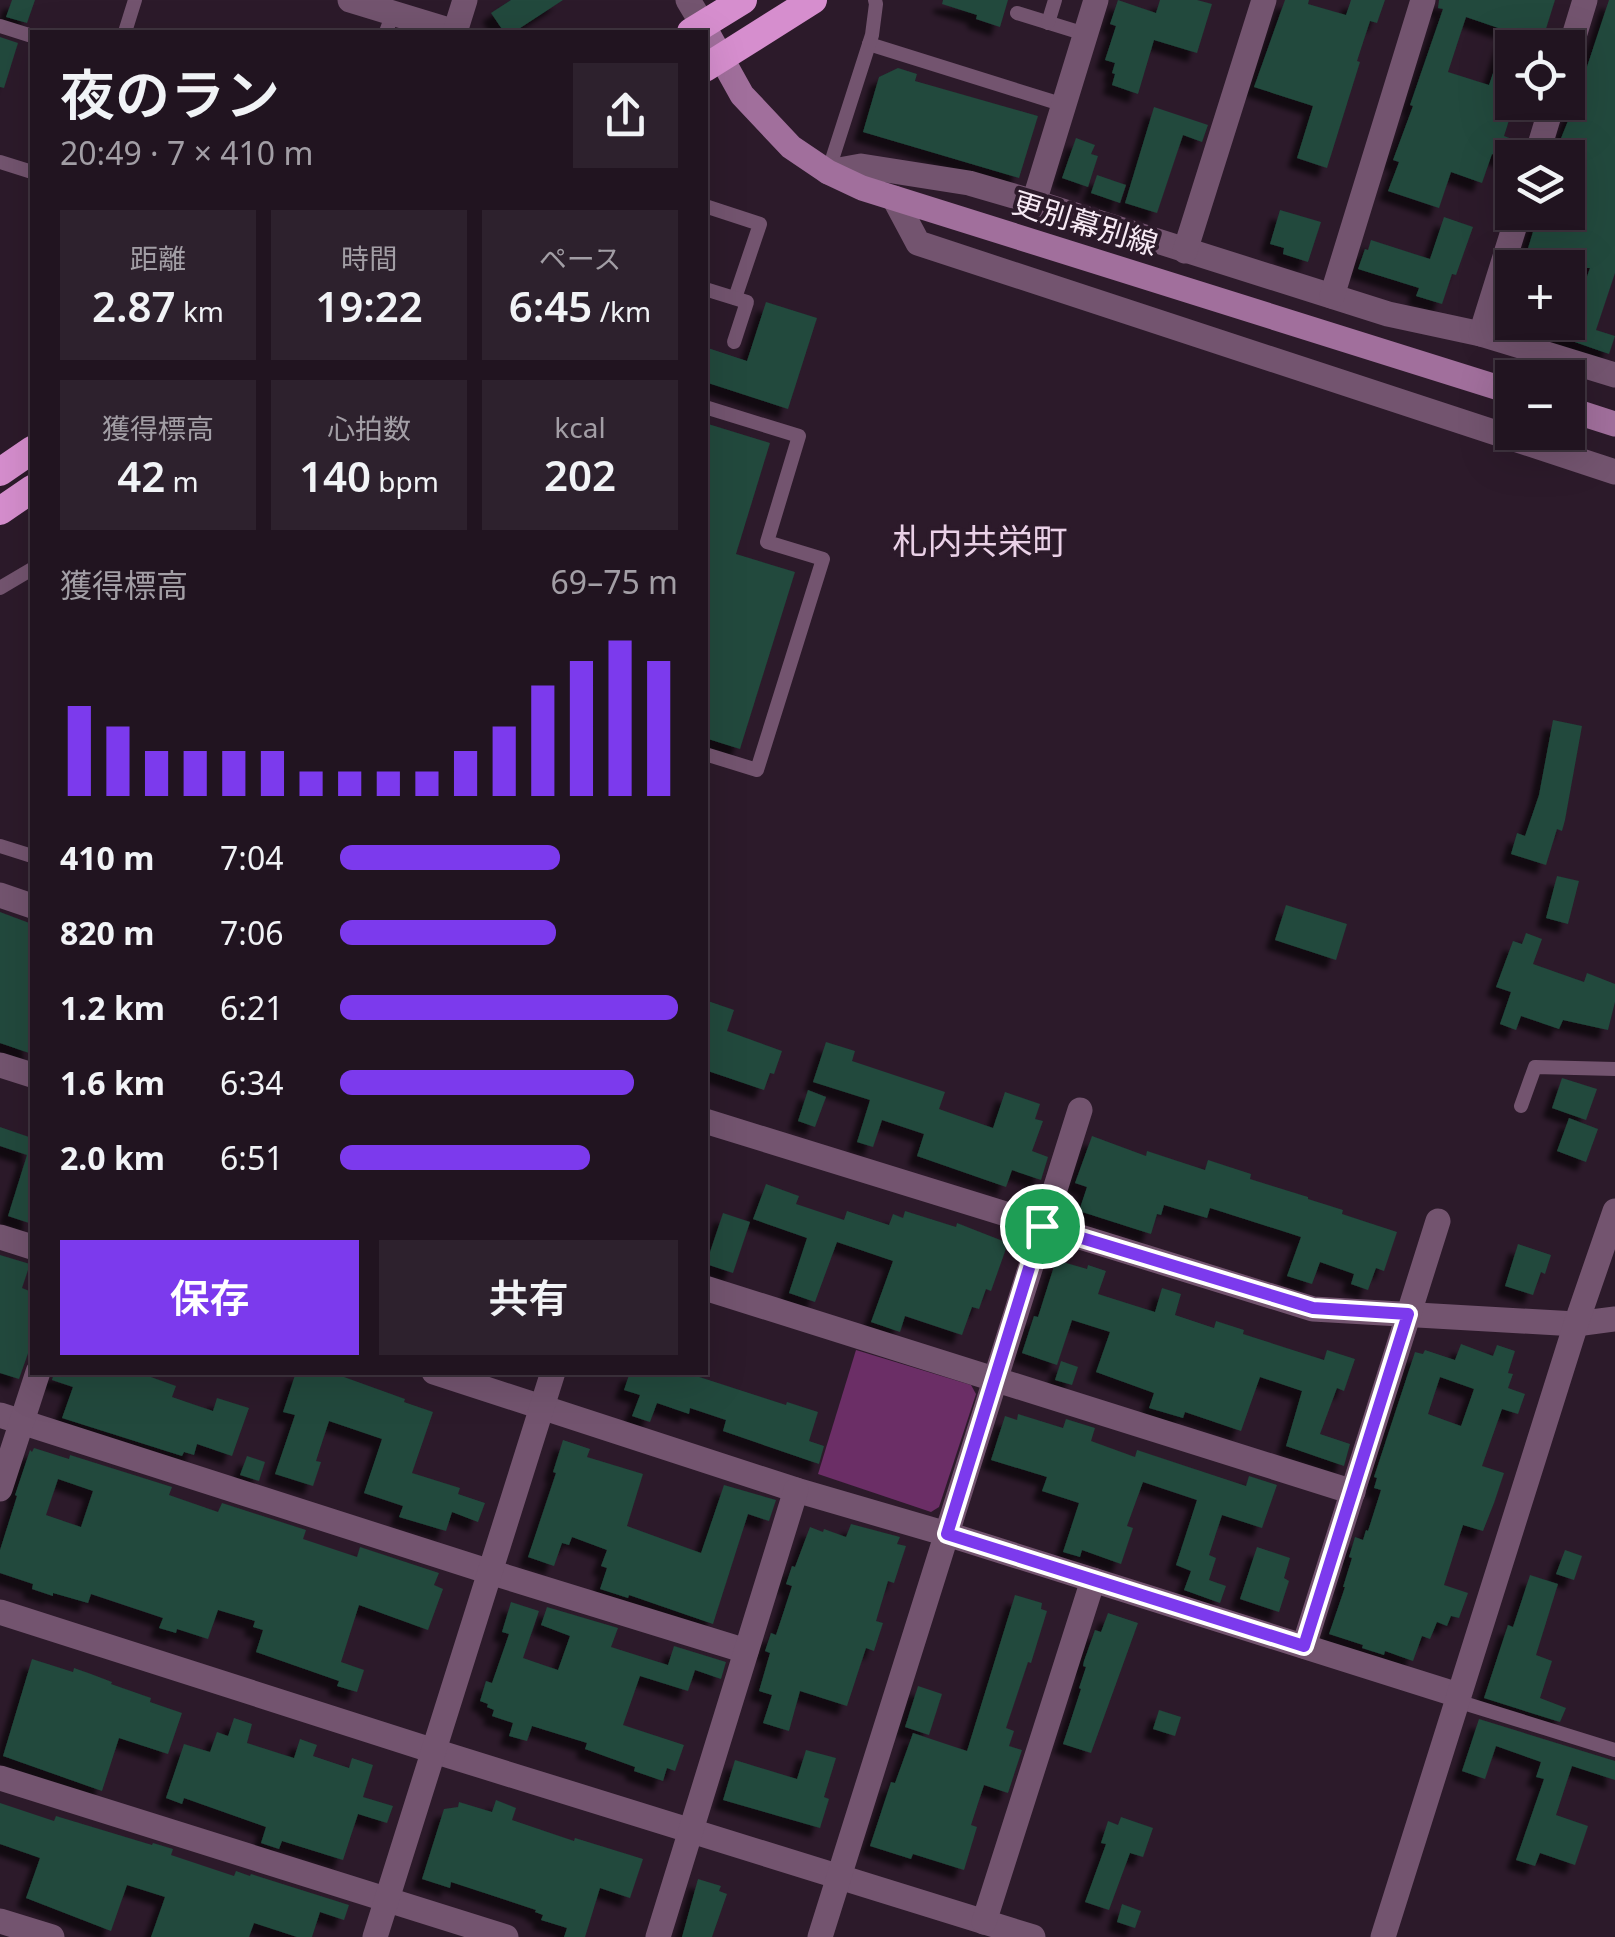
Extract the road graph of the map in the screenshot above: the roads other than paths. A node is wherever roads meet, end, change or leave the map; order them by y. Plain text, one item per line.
1 (135, 0) edge
2 (350, 0) edge
3 (465, 0) edge
4 (688, 0) edge
5 (743, 0) edge
6 (813, 0) edge
7 (875, 0) edge
8 (1055, 0) edge
9 (1096, 0) edge
10 (1264, 0) edge
11 (1422, 0) edge
12 (1585, 0) edge
13 (1017, 13) dead end
14 (390, 23) edge
15 (1048, 23) junction
16 (0, 26) edge
17 (697, 29) edge
18 (126, 30) edge
19 (441, 30) edge
20 (456, 30) edge
21 (1576, 30) edge
22 (1085, 34) junction
23 (30, 35) edge
24 (869, 44) junction
25 (713, 63) edge
26 (1064, 106) junction
27 (0, 162) edge
28 (30, 171) edge
29 (828, 172) junction
30 (894, 198) junction
31 (1034, 202) junction
32 (708, 207) edge
33 (1513, 230) edge
34 (1185, 250) junction
35 (708, 289) edge
36 (1332, 296) junction
37 (735, 298) junction
38 (1481, 334) junction
39 (734, 342) dead end
40 (1615, 376) edge
41 (1495, 387) edge
42 (708, 408) edge
43 (30, 451) edge
44 (0, 472) edge
45 (1615, 472) edge
46 (30, 490) edge
47 (0, 510) edge
48 (30, 570) edge
49 (0, 588) edge
50 (708, 755) edge
51 (0, 846) edge
52 (30, 855) edge
53 (0, 895) edge
54 (30, 905) edge
55 (0, 1065) edge
56 (1615, 1069) edge
57 (30, 1074) edge
58 (1521, 1106) dead end
59 (1080, 1110) dead end
60 (708, 1122) edge
61 (1615, 1212) edge
62 (1438, 1220) dead end
63 (1042, 1226) junction
64 (0, 1237) edge
65 (30, 1246) edge
66 (708, 1289) edge
67 (1408, 1314) junction
68 (1615, 1320) edge
69 (1576, 1324) junction
70 (36, 1375) edge
71 (444, 1375) edge
72 (552, 1375) edge
73 (995, 1380) junction
74 (542, 1406) junction
75 (11, 1419) edge
76 (0, 1488) edge
77 (796, 1490) junction
78 (1353, 1492) junction
79 (947, 1534) junction
80 (490, 1572) junction
81 (1093, 1580) junction
82 (0, 1612) edge
83 (1304, 1646) junction
84 (746, 1651) junction
85 (1457, 1698) junction
86 (434, 1750) junction
87 (1615, 1750) edge
88 (0, 1778) edge
89 (691, 1830) junction
90 (839, 1876) junction
91 (387, 1899) junction
92 (0, 1921) edge
93 (984, 1922) junction
94 (52, 1937) edge
95 (375, 1937) edge
96 (506, 1937) edge
97 (658, 1937) edge
98 (820, 1937) edge
99 (1034, 1937) edge
100 (1383, 1937) edge

1 - 18 lane
2 - 14 street
3 - 20 street
4 - 17 street
5 - 17 highway
6 - 25 highway
7 - 24 lane
8 - 15 lane
9 - 22 street
10 - 34 street
11 - 36 street
12 - 21 street
13 - 15 lane
14 - 19 street
15 - 22 lane
16 - 23 lane
22 - 26 street
24 - 26 lane
24 - 29 lane
25 - 29 main road, 更別幕別線
26 - 31 street
27 - 28 lane
29 - 30 main road, 更別幕別線
29 - 31 street
30 - 41 main road, 更別幕別線
30 - 45 street
31 - 34 street
32 - 37 lane
33 - 38 street
34 - 36 street
35 - 37 lane
36 - 38 street
37 - 39 lane
38 - 40 street
42 - 50 lane
43 - 44 highway
46 - 47 highway
48 - 49 lane
51 - 52 lane
53 - 54 street
55 - 57 street
56 - 58 lane
59 - 63 street
60 - 63 street
61 - 69 street
62 - 67 street
63 - 67 street
63 - 73 street
64 - 65 street
66 - 73 street
67 - 69 street
67 - 78 street
68 - 69 street
69 - 85 street
70 - 75 street
71 - 74 street
72 - 74 street
73 - 78 street
73 - 79 street
74 - 77 street
74 - 80 street
75 - 76 street
75 - 80 street
77 - 79 street
77 - 84 street
78 - 83 street
79 - 81 street
79 - 90 street
80 - 84 street
80 - 86 street
81 - 83 street
81 - 93 street
82 - 86 street
83 - 85 street
84 - 89 street
85 - 87 lane
85 - 100 street
86 - 89 street
86 - 91 street
88 - 91 street
89 - 90 street
89 - 97 street
90 - 93 street
90 - 98 street
91 - 95 street
91 - 96 street
92 - 94 street
93 - 99 street

